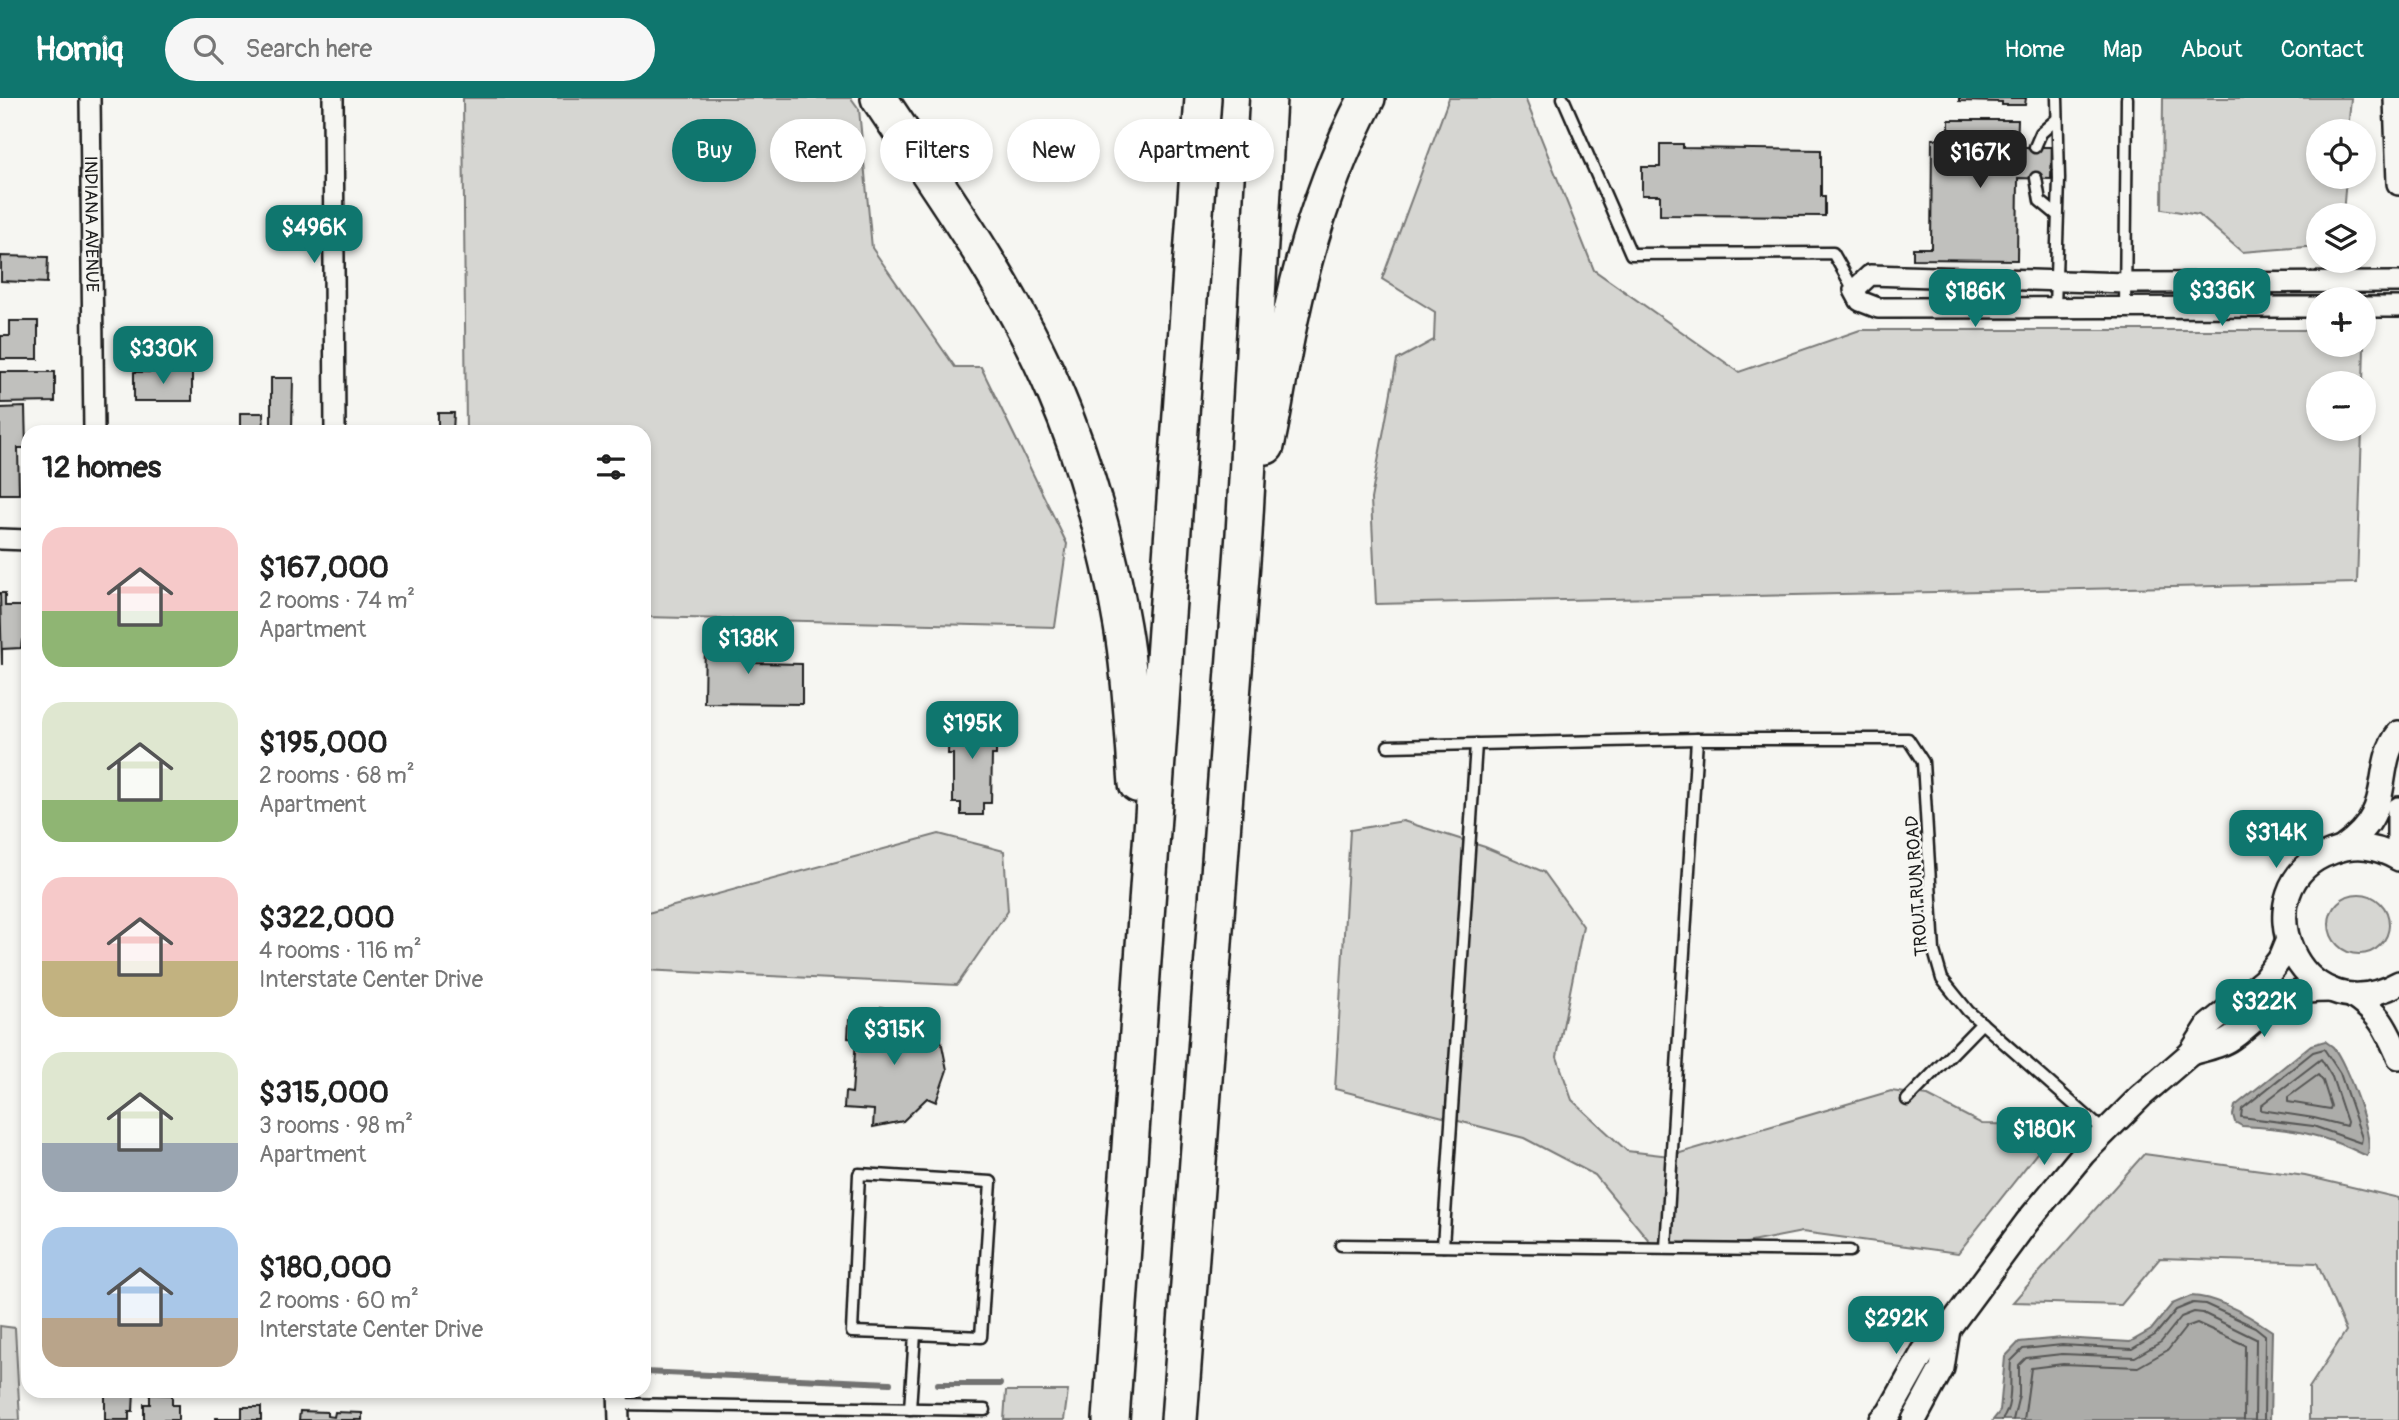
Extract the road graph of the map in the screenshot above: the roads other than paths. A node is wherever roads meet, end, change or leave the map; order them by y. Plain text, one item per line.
1 (90, 98) edge
2 (333, 98) edge
3 (879, 98) edge
4 (1203, 98) edge
5 (1268, 98) edge
6 (1367, 98) edge
7 (1563, 98) edge
8 (2057, 98) edge
9 (2127, 98) edge
10 (2396, 98) edge
11 (2057, 119) junction
12 (2035, 147) dead end
13 (2036, 178) dead end
14 (2399, 183) edge
15 (2057, 215) junction
16 (2056, 280) junction
17 (2399, 282) edge
18 (2126, 283) junction
19 (1854, 290) junction
20 (2306, 307) edge
21 (2376, 307) edge
22 (2399, 307) edge
23 (2055, 309) junction
24 (2125, 309) junction
25 (94, 425) edge
26 (335, 425) edge
27 (1244, 534) junction
28 (0, 540) edge
29 (21, 540) edge
30 (2399, 733) edge
31 (1698, 739) junction
32 (1476, 744) junction
33 (1388, 746) dead end
34 (2399, 809) edge
35 (2344, 847) junction
36 (2399, 848) edge
37 (2399, 859) edge
38 (1147, 898) junction
39 (2287, 942) junction
40 (2399, 983) edge
41 (2341, 992) junction
42 (1982, 1023) junction
43 (2191, 1054) junction
44 (2399, 1057) edge
45 (1906, 1100) dead end
46 (2105, 1132) junction
47 (1341, 1245) dead end
48 (1443, 1246) junction
49 (1666, 1248) junction
50 (1850, 1251) dead end
51 (1948, 1329) junction
52 (915, 1334) junction
53 (619, 1405) edge
54 (910, 1409) junction
55 (985, 1410) dead end
56 (1111, 1420) edge
57 (1179, 1420) edge
58 (1882, 1420) edge
59 (1914, 1420) edge

1 - 25 street, INDIANA AVENUE
2 - 26 street
3 - 38 highway
4 - 38 highway
5 - 27 highway
6 - 27 highway
7 - 19 lane
8 - 11 lane
9 - 18 lane
10 - 14 street
11 - 12 lane
11 - 15 lane
13 - 15 lane
15 - 16 lane
16 - 18 street
16 - 19 street
16 - 23 lane
17 - 18 street
18 - 24 lane
19 - 23 street
20 - 24 street
21 - 22 street
23 - 24 street
27 - 57 highway
28 - 29 street
30 - 35 street
31 - 32 lane
31 - 42 lane, TROUT RUN ROAD
31 - 49 lane
32 - 33 lane
32 - 48 lane
34 - 36 street
35 - 37 street
35 - 39 street
38 - 56 highway
39 - 41 street
39 - 43 street
40 - 41 street
41 - 43 street
41 - 44 street
42 - 45 lane
42 - 46 lane, TROUT RUN ROAD
43 - 46 street
46 - 51 street
47 - 48 lane
48 - 49 lane
49 - 50 lane
51 - 58 street
51 - 59 street
52 - 52 lane
52 - 54 lane
53 - 54 lane
54 - 55 lane

